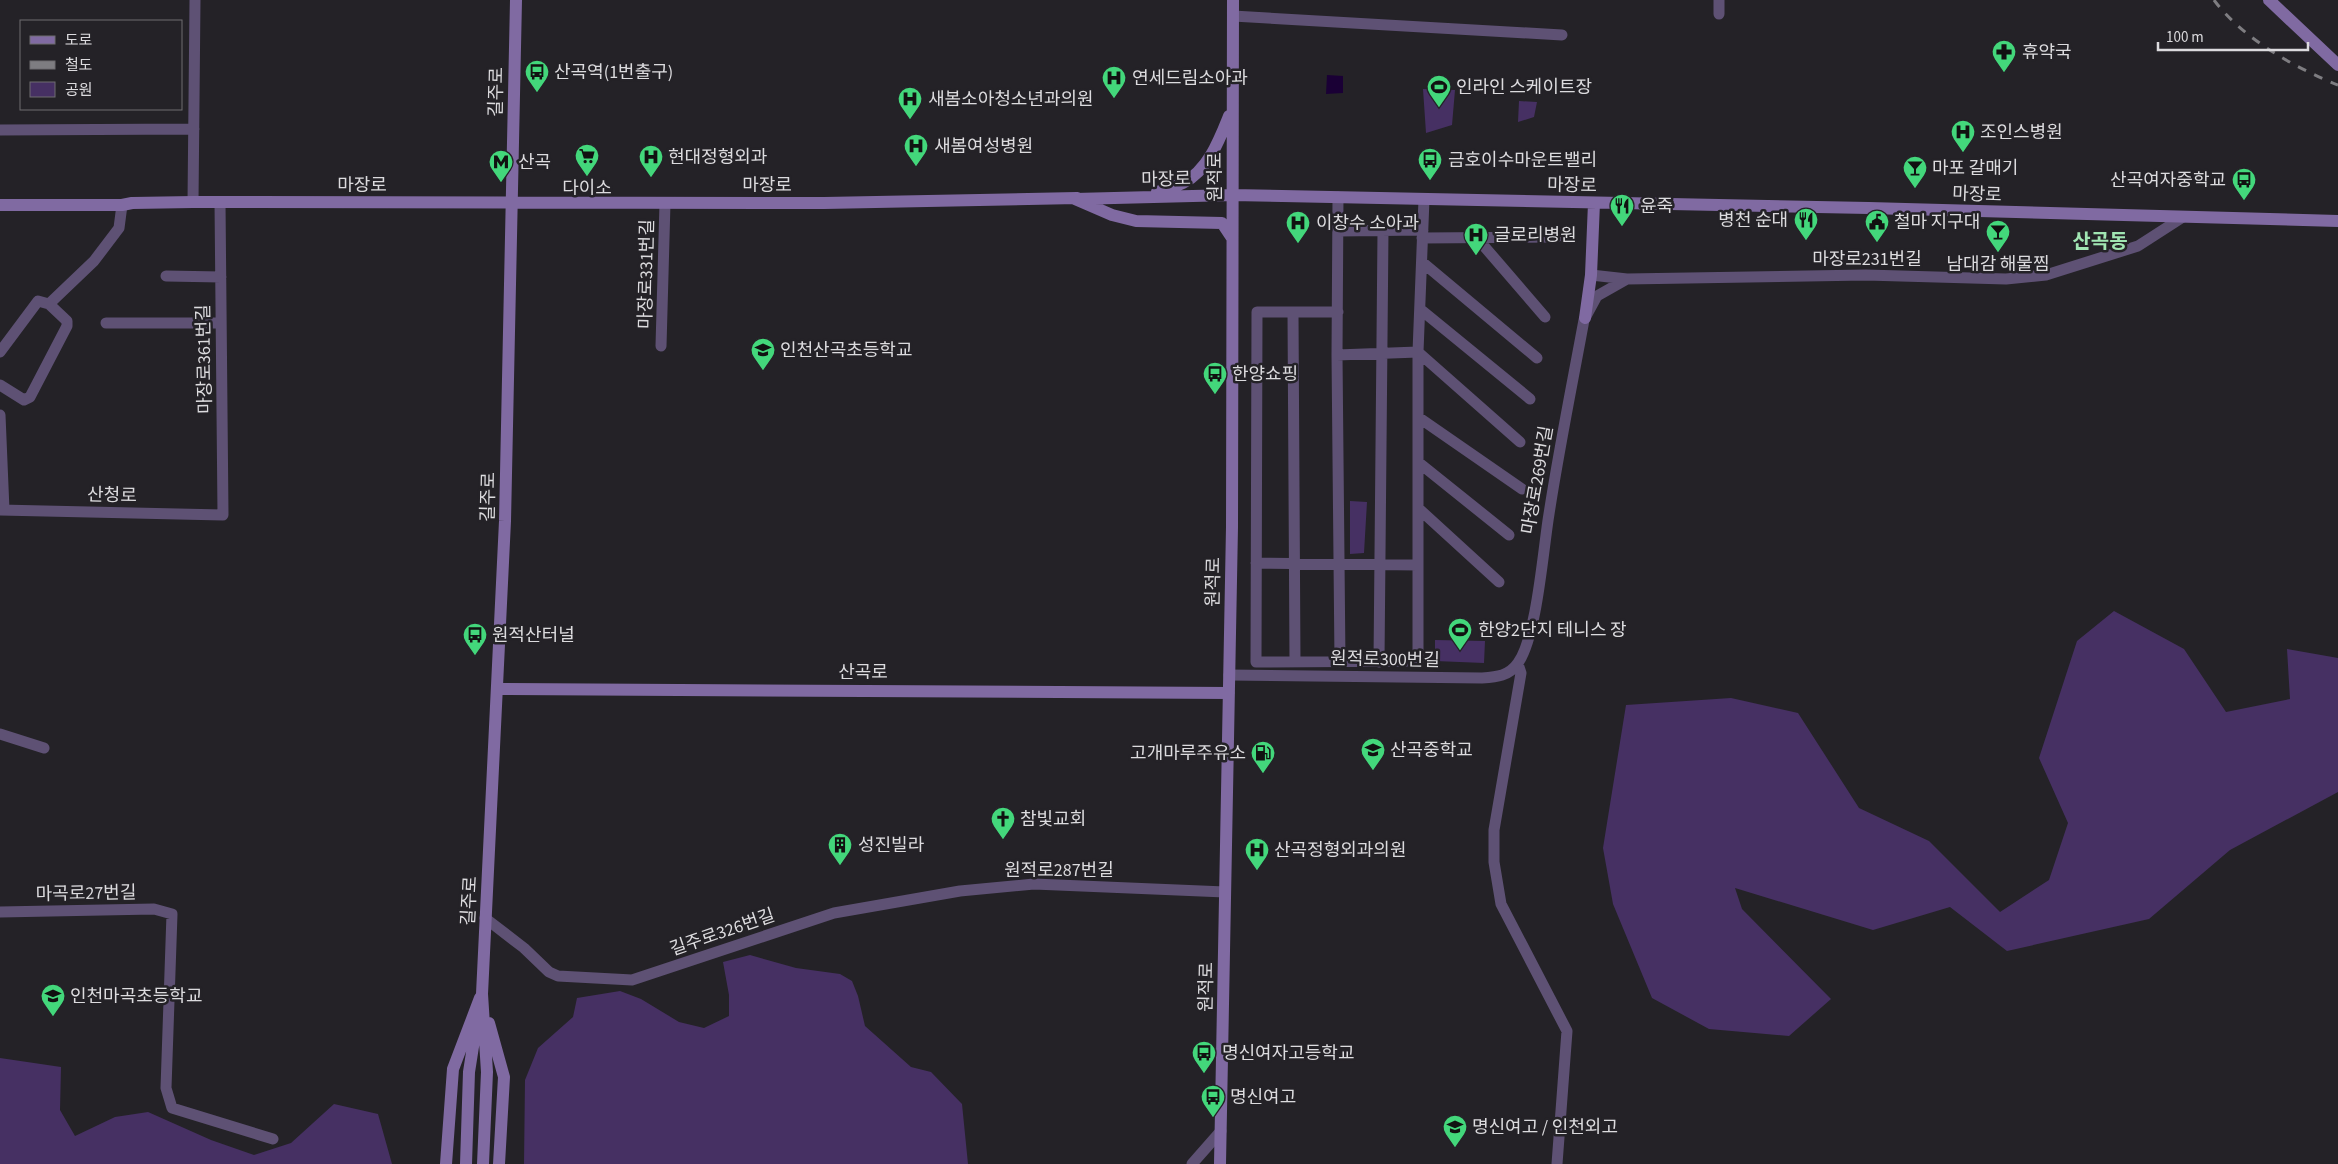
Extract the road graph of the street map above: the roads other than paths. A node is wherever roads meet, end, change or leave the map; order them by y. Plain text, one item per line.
1 (195, 0) edge
2 (516, 0) edge
3 (1233, 0) edge
4 (1719, 0) edge
5 (2269, 0) edge
6 (1719, 14) dead end
7 (1233, 16) junction
8 (1562, 35) dead end
9 (2338, 65) edge
10 (1232, 109) junction
11 (194, 129) junction
12 (0, 130) edge
13 (1232, 195) junction
14 (1146, 196) junction
15 (1338, 197) junction
16 (1075, 199) junction
17 (1424, 199) junction
18 (193, 202) junction
19 (220, 202) junction
20 (511, 203) junction
21 (665, 203) junction
22 (1594, 203) junction
23 (0, 205) edge
24 (122, 205) junction
25 (2183, 217) junction
26 (2338, 221) edge
27 (1338, 231) junction
28 (1383, 231) junction
29 (1422, 234) junction
30 (1557, 237) dead end
31 (1232, 238) junction
32 (1478, 238) junction
33 (1422, 262) junction
34 (1591, 274) junction
35 (166, 276) dead end
36 (221, 277) junction
37 (1627, 279) junction
38 (49, 304) junction
39 (1420, 309) junction
40 (1293, 312) junction
41 (1338, 312) junction
42 (1545, 317) dead end
43 (1586, 318) junction
44 (106, 322) dead end
45 (221, 323) junction
46 (662, 346) dead end
47 (0, 352) edge
48 (1418, 352) junction
49 (1383, 354) junction
50 (1338, 355) junction
51 (1537, 358) dead end
52 (0, 385) edge
53 (1530, 399) dead end
54 (0, 415) edge
55 (1418, 417) junction
56 (1520, 442) dead end
57 (1418, 462) junction
58 (1522, 489) dead end
59 (1418, 508) junction
60 (2, 510) edge
61 (223, 515) joint
62 (1509, 535) dead end
63 (1256, 563) junction
64 (1340, 563) junction
65 (1294, 564) junction
66 (1381, 565) junction
67 (1418, 565) junction
68 (1499, 582) dead end
69 (1295, 662) junction
70 (1340, 662) junction
71 (1380, 662) junction
72 (1518, 664) junction
73 (1229, 675) junction
74 (497, 689) junction
75 (1229, 693) junction
76 (0, 734) edge
77 (44, 748) dead end
78 (1225, 892) junction
79 (0, 912) edge
80 (834, 912) joint
81 (485, 918) junction
82 (482, 994) junction
83 (1221, 1131) junction
84 (273, 1139) dead end
85 (446, 1164) edge
86 (466, 1164) edge
87 (483, 1164) edge
88 (499, 1164) edge
89 (1192, 1164) edge
90 (1220, 1164) edge
91 (1557, 1164) edge

1 - 11 street
2 - 20 main road, 길주로
3 - 7 main road, 원적로
4 - 6 street
5 - 9 main road
7 - 8 street
7 - 10 main road, 원적로
10 - 13 main road, 원적로
10 - 14 main road
11 - 12 street
11 - 18 street
13 - 14 main road, 마장로
13 - 15 main road, 마장로
13 - 31 main road, 원적로
14 - 16 main road, 마장로
15 - 17 main road, 마장로
15 - 27 street
16 - 21 main road, 마장로
16 - 31 main road
17 - 22 main road, 마장로
17 - 29 street
18 - 19 main road, 마장로
18 - 24 main road, 마장로
19 - 20 main road, 마장로
19 - 36 street, 마장로361번길
20 - 21 main road, 마장로
20 - 74 main road, 길주로
21 - 46 street, 마장로331번길
22 - 25 main road, 마장로
22 - 34 main road
23 - 24 main road, 마장로
24 - 38 street
25 - 26 main road, 마장로
25 - 37 street, 마장로231번길
27 - 28 street
27 - 41 street
28 - 29 street
28 - 49 street
29 - 32 street
29 - 33 street
30 - 32 street
31 - 73 main road, 원적로
32 - 42 street
33 - 39 street
33 - 51 street
34 - 37 street
34 - 43 main road
35 - 36 street
36 - 45 street, 마장로361번길
37 - 43 street, 마장로231번길
38 - 47 street
38 - 52 street
39 - 48 street
39 - 53 street
40 - 41 street
40 - 63 street
40 - 65 street
41 - 50 street
43 - 72 street, 마장로269번길
44 - 45 street
45 - 61 street, 마장로361번길
48 - 49 street
48 - 55 street
48 - 56 street
49 - 50 street
49 - 66 street
50 - 64 street
54 - 60 street
55 - 57 street
55 - 58 street
57 - 59 street
57 - 62 street
59 - 67 street
59 - 68 street
60 - 61 street, 산청로
63 - 65 street
63 - 69 street
64 - 65 street
64 - 66 street
64 - 70 street
65 - 69 street
66 - 67 street
66 - 71 street
67 - 71 street
69 - 70 street
70 - 71 street
72 - 73 street, 원적로300번길
72 - 91 street
73 - 75 main road, 원적로
74 - 75 main road, 산곡로
74 - 81 main road, 길주로
75 - 78 main road, 원적로
76 - 77 street
78 - 80 street, 원적로287번길
78 - 83 main road, 원적로
79 - 84 street, 마곡로27번길
80 - 81 street, 길주로326번길
81 - 82 main road, 길주로
82 - 85 main road
82 - 86 main road, 길주로
82 - 87 main road, 길주로
82 - 88 main road
83 - 89 street
83 - 90 main road, 원적로

